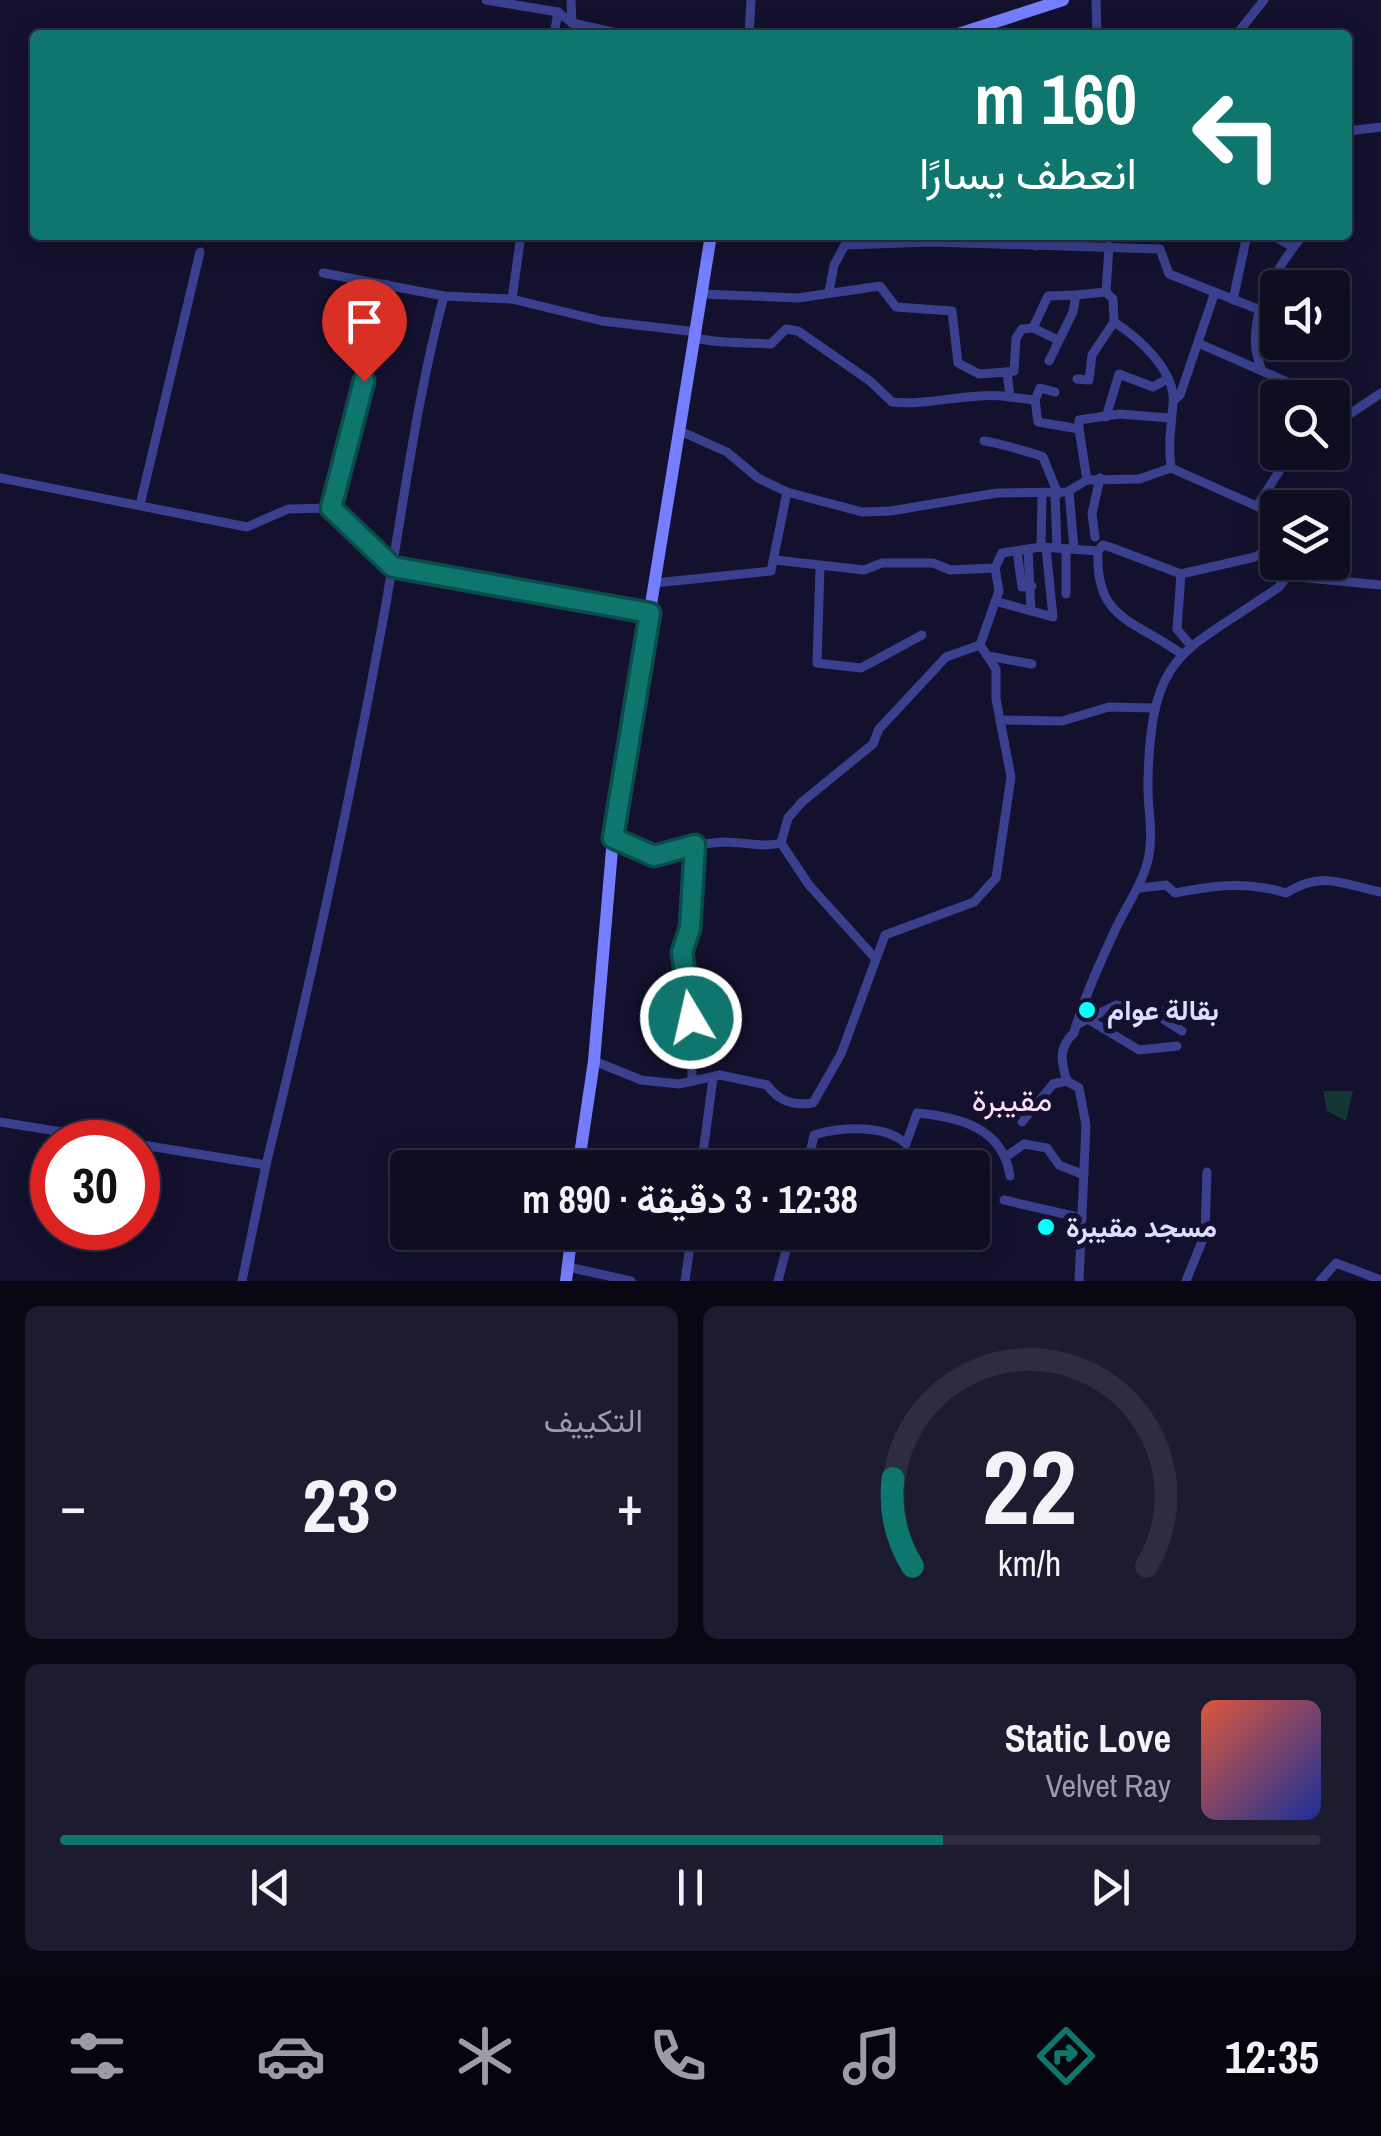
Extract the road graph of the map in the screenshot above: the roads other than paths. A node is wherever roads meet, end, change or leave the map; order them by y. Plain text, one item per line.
1 (486, 0) edge
2 (571, 0) edge
3 (751, 0) edge
4 (1063, 0) edge
5 (1096, 0) edge
6 (1264, 0) edge
7 (558, 12) junction
8 (572, 23) junction
9 (555, 30) edge
10 (604, 30) edge
11 (749, 30) edge
12 (970, 30) edge
13 (1096, 30) edge
14 (1240, 30) edge
15 (1381, 127) edge
16 (1352, 131) edge
17 (520, 240) edge
18 (710, 240) edge
19 (1030, 240) edge
20 (1246, 240) edge
21 (1281, 240) edge
22 (1299, 240) edge
23 (1036, 246) junction
24 (1108, 246) junction
25 (1294, 247) junction
26 (200, 252) dead end
27 (1282, 270) edge
28 (323, 273) dead end
29 (386, 284) junction
30 (829, 292) junction
31 (1106, 292) junction
32 (702, 294) junction
33 (1076, 295) junction
34 (1214, 295) junction
35 (444, 296) junction
36 (512, 299) junction
37 (1232, 300) junction
38 (1260, 310) joint
39 (1114, 322) junction
40 (1033, 328) junction
41 (696, 335) junction
42 (1058, 340) junction
43 (1198, 342) junction
44 (1049, 361) dead end
45 (1262, 368) junction
46 (1007, 372) junction
47 (1077, 379) dead end
48 (1166, 379) junction
49 (1287, 380) edge
50 (1056, 392) dead end
51 (1381, 393) edge
52 (1010, 397) junction
53 (1035, 400) junction
54 (1174, 400) junction
55 (1352, 412) edge
56 (1106, 418) junction
57 (1170, 418) junction
58 (1078, 428) junction
59 (680, 431) junction
60 (984, 441) dead end
61 (1171, 468) junction
62 (1280, 470) edge
63 (0, 478) edge
64 (1100, 478) junction
65 (1087, 480) junction
66 (788, 492) junction
67 (1060, 493) junction
68 (1042, 496) junction
69 (140, 505) junction
70 (1258, 506) junction
71 (331, 508) junction
72 (1260, 511) edge
73 (1095, 537) dead end
74 (1043, 548) junction
75 (1066, 549) junction
76 (1022, 550) junction
77 (1098, 551) junction
78 (1260, 556) edge
79 (775, 560) junction
80 (393, 567) junction
81 (820, 567) junction
82 (995, 568) junction
83 (1181, 574) junction
84 (1284, 580) edge
85 (1329, 580) edge
86 (656, 584) junction
87 (1381, 585) edge
88 (1066, 594) dead end
89 (996, 601) junction
90 (1031, 611) junction
91 (650, 613) junction
92 (922, 635) dead end
93 (980, 645) junction
94 (1191, 646) junction
95 (1183, 655) junction
96 (988, 656) junction
97 (1032, 664) dead end
98 (1154, 708) junction
99 (1002, 720) junction
100 (613, 838) junction
101 (781, 843) junction
102 (695, 845) junction
103 (1140, 888) junction
104 (1381, 892) edge
105 (876, 958) junction
106 (1188, 1010) dead end
107 (1152, 1012) junction
108 (1091, 1021) junction
109 (1076, 1025) junction
110 (1182, 1031) dead end
111 (1177, 1046) dead end
112 (594, 1061) junction
113 (713, 1078) junction
114 (1067, 1081) junction
115 (692, 1082) junction
116 (0, 1122) edge
117 (1022, 1122) dead end
118 (581, 1150) edge
119 (703, 1150) edge
120 (811, 1150) edge
121 (1007, 1156) junction
122 (266, 1165) junction
123 (1207, 1172) dead end
124 (1084, 1174) junction
125 (1010, 1176) dead end
126 (1004, 1200) dead end
127 (1082, 1218) junction
128 (689, 1250) edge
129 (787, 1250) edge
130 (567, 1274) edge
131 (1381, 1280) edge
132 (242, 1281) edge
133 (631, 1281) edge
134 (684, 1281) edge
135 (778, 1281) edge
136 (1080, 1281) edge
137 (1186, 1281) edge
138 (1320, 1281) edge

1 - 7 street
2 - 8 street
3 - 11 street
4 - 12 street
5 - 13 street
6 - 14 street
7 - 8 street
7 - 9 street
8 - 10 street
15 - 16 street
17 - 36 street
18 - 32 street
19 - 23 street
20 - 37 street
21 - 25 street
22 - 25 street
23 - 24 street
23 - 30 street
24 - 31 street
24 - 34 street
25 - 27 street
26 - 69 street
28 - 29 street
29 - 35 street
29 - 71 street
30 - 32 street
30 - 46 street
31 - 33 street
31 - 39 street
32 - 41 street
33 - 40 street
33 - 42 street
34 - 37 street
34 - 43 street
35 - 36 street
35 - 80 street
36 - 41 street
37 - 38 street
38 - 45 street
39 - 47 street
39 - 48 street
40 - 42 street
40 - 46 street
41 - 52 street
41 - 59 street
42 - 44 street
43 - 45 street
43 - 54 street
45 - 49 street
46 - 52 street
48 - 54 street
48 - 56 street
50 - 53 street
51 - 55 street
52 - 53 street
53 - 58 street
54 - 57 street
56 - 57 street
56 - 58 street
57 - 61 street
58 - 65 street
59 - 66 street
59 - 86 street
60 - 67 street
61 - 64 street
61 - 70 street
62 - 70 street
63 - 69 street
64 - 65 street
64 - 73 street
65 - 67 street
66 - 68 street
66 - 79 street
67 - 68 street
67 - 75 street
67 - 75 street
68 - 74 street
69 - 71 street
70 - 72 street
71 - 80 street
74 - 75 street
74 - 76 street
74 - 90 street
75 - 77 street
75 - 88 street
76 - 82 street
76 - 90 street
77 - 83 street
77 - 95 street
78 - 83 street
79 - 81 street
79 - 86 street
80 - 91 street
80 - 122 street
81 - 82 street
81 - 92 street
82 - 89 street
83 - 94 street
84 - 94 street
85 - 87 street
86 - 91 street
89 - 90 street
89 - 93 street
91 - 100 street
93 - 96 street
93 - 101 street
94 - 95 street
95 - 98 street
96 - 97 street
96 - 99 street
98 - 99 street
98 - 103 street
99 - 105 street
100 - 102 street
100 - 112 street
101 - 102 street
101 - 105 street
102 - 115 street
103 - 104 street
103 - 109 street
105 - 113 street
106 - 107 street
107 - 108 street
107 - 110 street
108 - 109 street
108 - 111 street
109 - 114 street
112 - 115 street
112 - 118 street
113 - 115 street
113 - 119 street
114 - 117 street
114 - 124 street
116 - 122 street
120 - 121 street
121 - 124 street
121 - 125 street
122 - 132 street
123 - 137 street
124 - 127 street
126 - 127 street
127 - 136 street
128 - 134 street
129 - 135 street
130 - 133 street
131 - 138 street

